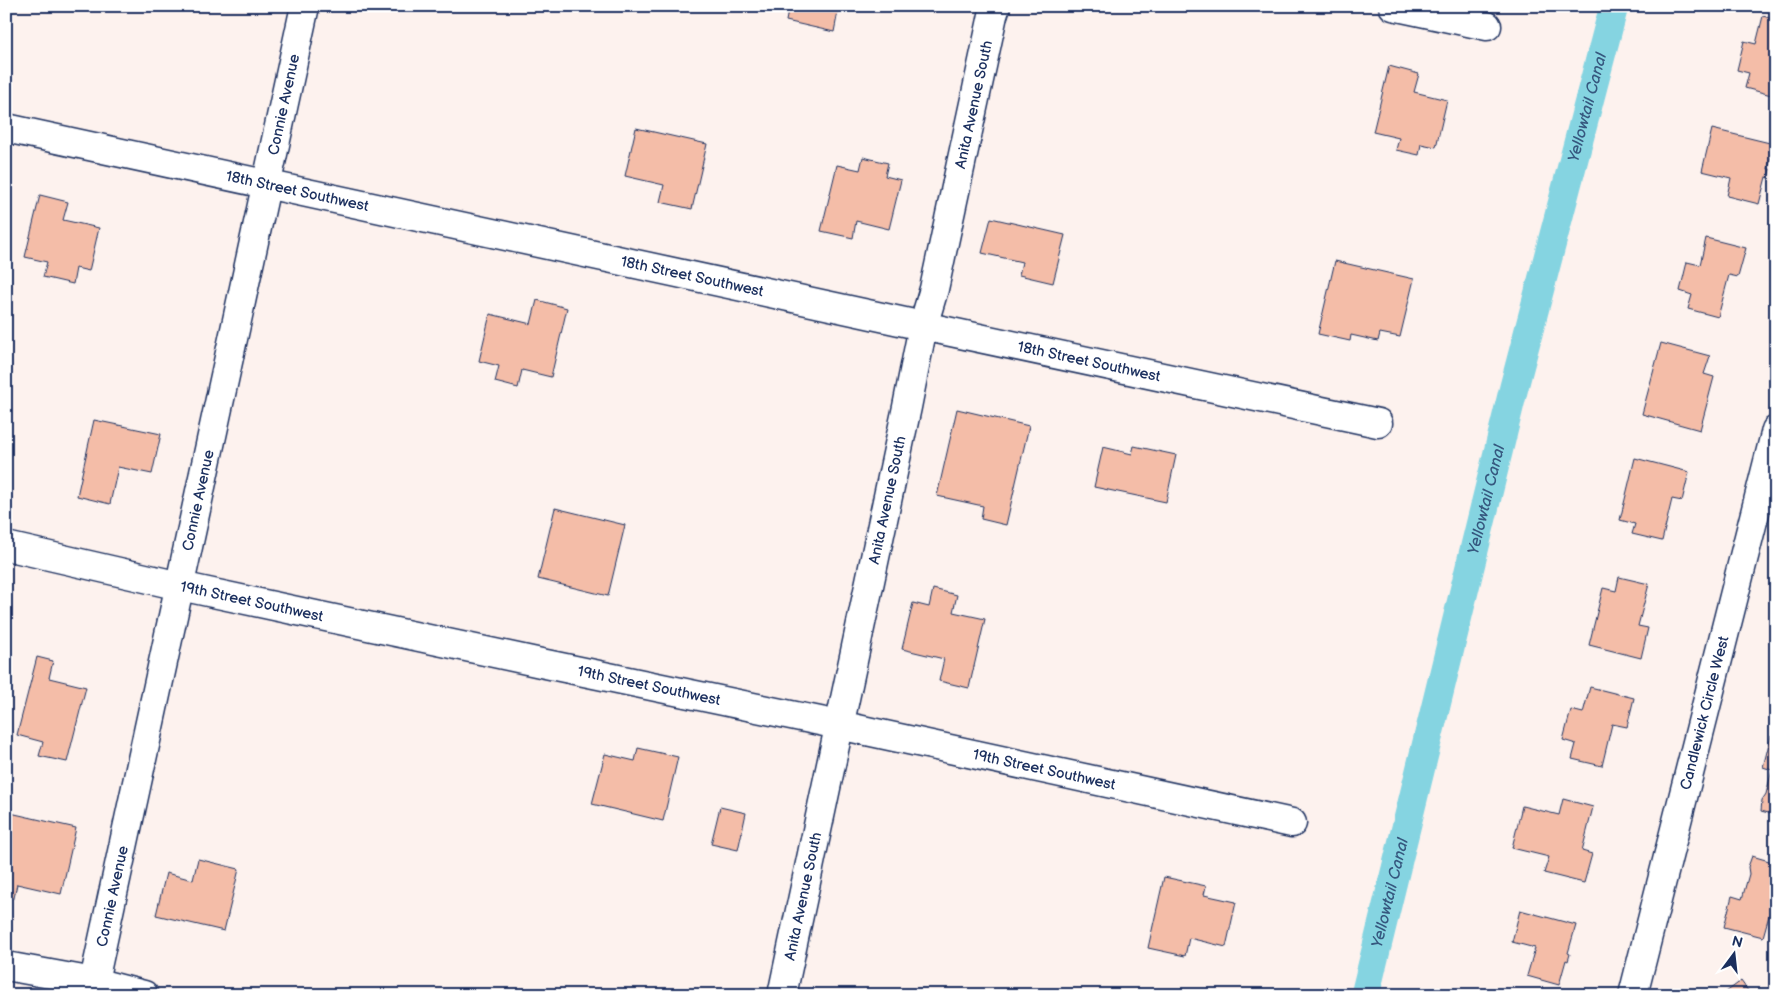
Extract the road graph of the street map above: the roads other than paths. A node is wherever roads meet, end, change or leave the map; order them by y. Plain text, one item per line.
1 (305, 6) edge
2 (996, 6) edge
3 (1393, 6) edge
4 (1487, 26) dead end
5 (6, 128) edge
6 (267, 184) junction
7 (923, 326) junction
8 (1378, 423) dead end
9 (1776, 430) edge
10 (6, 546) edge
11 (180, 586) junction
12 (840, 725) junction
13 (1292, 823) dead end
14 (6, 966) edge
15 (93, 988) edge
16 (144, 995) edge
17 (782, 995) edge
18 (1633, 995) edge

1 - 6 street, Connie Avenue
2 - 7 street, Anita Avenue South
3 - 4 street
5 - 6 street, 18th Street Southwest
6 - 7 street, 18th Street Southwest
6 - 11 street, Connie Avenue
7 - 8 street, 18th Street Southwest
7 - 12 street, Anita Avenue South
9 - 18 street, Candlewick Circle West
10 - 11 street, 19th Street Southwest
11 - 12 street, 19th Street Southwest
11 - 15 street, Connie Avenue
12 - 13 street, 19th Street Southwest
12 - 17 street, Anita Avenue South
14 - 15 street
15 - 16 street

